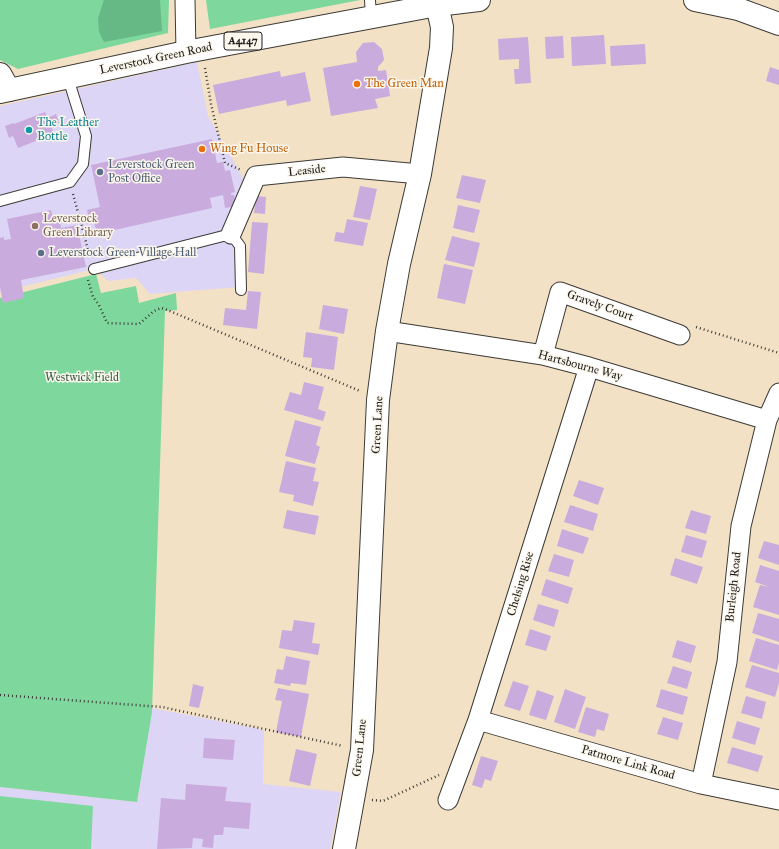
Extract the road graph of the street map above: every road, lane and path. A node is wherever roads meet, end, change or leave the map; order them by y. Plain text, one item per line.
1 (185, 0) edge
2 (479, 0) edge
3 (695, 0) edge
4 (437, 5) junction
5 (371, 9) edge
6 (779, 24) edge
7 (194, 50) junction
8 (68, 78) junction
9 (3, 85) edge
10 (420, 174) junction
11 (256, 176) junction
12 (70, 182) junction
13 (0, 201) edge
14 (231, 234) junction
15 (94, 269) junction
16 (241, 290) dead end
17 (387, 331) junction
18 (680, 335) joint
19 (779, 353) edge
20 (543, 355) junction
21 (589, 367) junction
22 (779, 393) edge
23 (378, 400) junction
24 (768, 420) junction
25 (0, 695) edge
26 (478, 720) junction
27 (362, 750) junction
28 (461, 764) junction
29 (701, 784) junction
30 (354, 799) junction
31 (448, 800) dead end
32 (779, 800) edge
33 (344, 849) edge

1 - 7 street
2 - 4 street, Leverstock Green Road / A4147
3 - 6 street
4 - 5 street, Leverstock Green Road / A4147
4 - 10 street, Green Lane
5 - 7 street, Leverstock Green Road / A4147
7 - 8 street, Leverstock Green Road / A4147
7 - 11 path
8 - 9 street, Leverstock Green Road / A4147
8 - 12 lane
10 - 11 street, Leaside
10 - 17 street, Green Lane
11 - 14 street
12 - 13 lane
12 - 15 path
14 - 15 lane
14 - 16 lane
15 - 23 path
17 - 20 street, Hartsbourne Way
17 - 23 street, Green Lane
18 - 19 path
18 - 20 street, Gravely Court
20 - 21 street, Hartsbourne Way
21 - 24 street, Hartsbourne Way
21 - 26 street, Chelsing Rise
22 - 24 street, Burleigh Road
23 - 27 street, Green Lane
24 - 29 street, Burleigh Road
25 - 27 path
26 - 28 street, Chelsing Rise
26 - 29 street, Patmore Link Road
27 - 30 street, Green Lane
28 - 30 path
28 - 31 street, Chelsing Rise
29 - 32 street, Patmore Link Road
30 - 33 street, Green Lane

